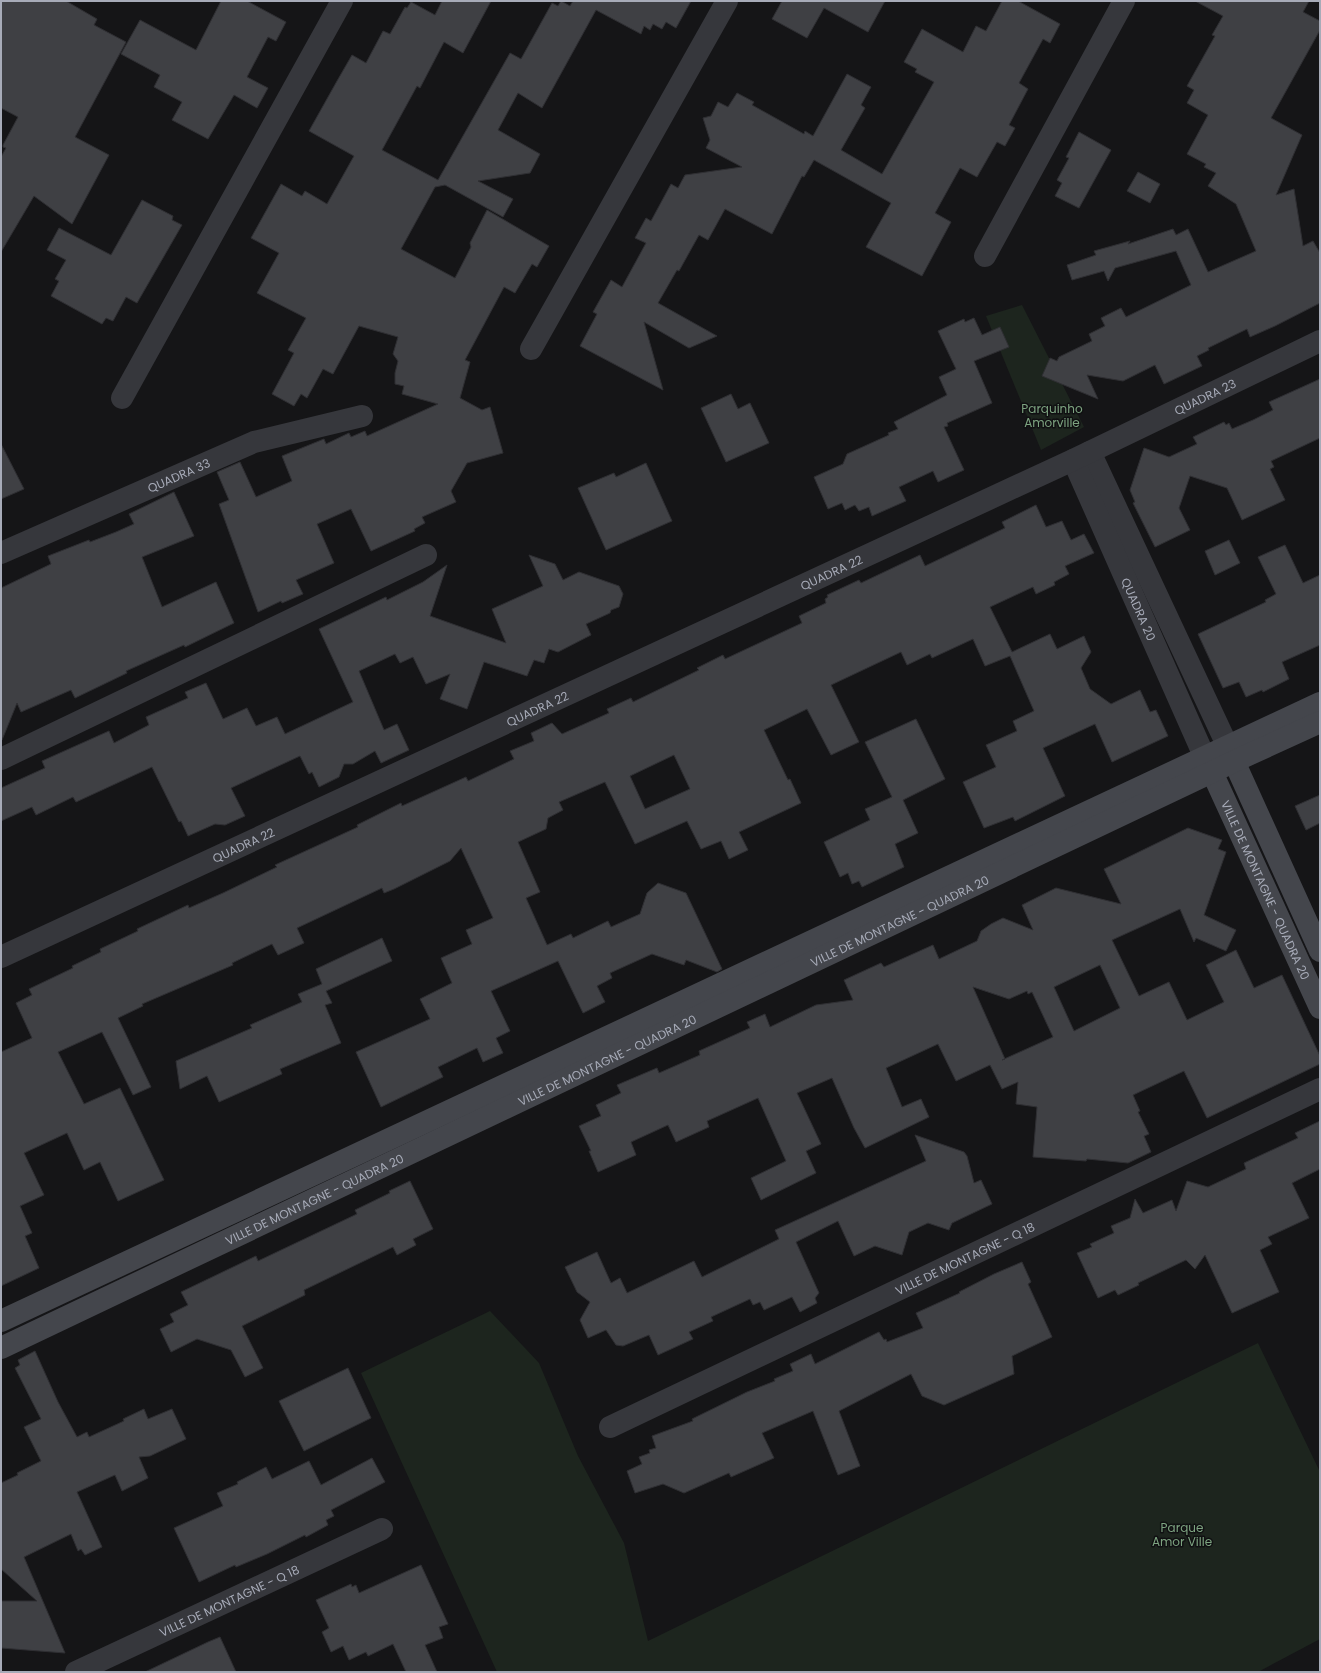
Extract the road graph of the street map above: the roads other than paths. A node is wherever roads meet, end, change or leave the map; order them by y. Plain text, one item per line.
1 (342, 1) edge
2 (727, 1) edge
3 (1124, 1) edge
4 (985, 256) dead end
5 (1320, 341) edge
6 (531, 349) dead end
7 (122, 398) dead end
8 (362, 416) dead end
9 (1082, 456) junction
10 (1, 553) edge
11 (426, 555) dead end
12 (1320, 703) edge
13 (1320, 722) edge
14 (1231, 754) junction
15 (1, 759) edge
16 (1209, 765) junction
17 (1320, 951) edge
18 (1, 956) edge
19 (1320, 1008) edge
20 (1320, 1089) edge
21 (1, 1321) edge
22 (1, 1348) edge
23 (610, 1427) dead end
24 (382, 1529) dead end
25 (76, 1672) edge

1 - 7 street
2 - 6 street
3 - 4 street
5 - 9 street, QUADRA 23
8 - 10 street, QUADRA 33
9 - 14 street, QUADRA 20
9 - 16 street, QUADRA 20
9 - 18 street, QUADRA 22
11 - 15 street
12 - 14 street
13 - 14 street
14 - 16 street, VILLE DE MONTAGNE - QUADRA 20
14 - 17 street, VILLE DE MONTAGNE - QUADRA 20
16 - 19 street, VILLE DE MONTAGNE - QUADRA 20
16 - 21 street, VILLE DE MONTAGNE - QUADRA 20
16 - 22 street, VILLE DE MONTAGNE - QUADRA 20
20 - 23 street, VILLE DE MONTAGNE - Q 18
24 - 25 street, VILLE DE MONTAGNE - Q 18

